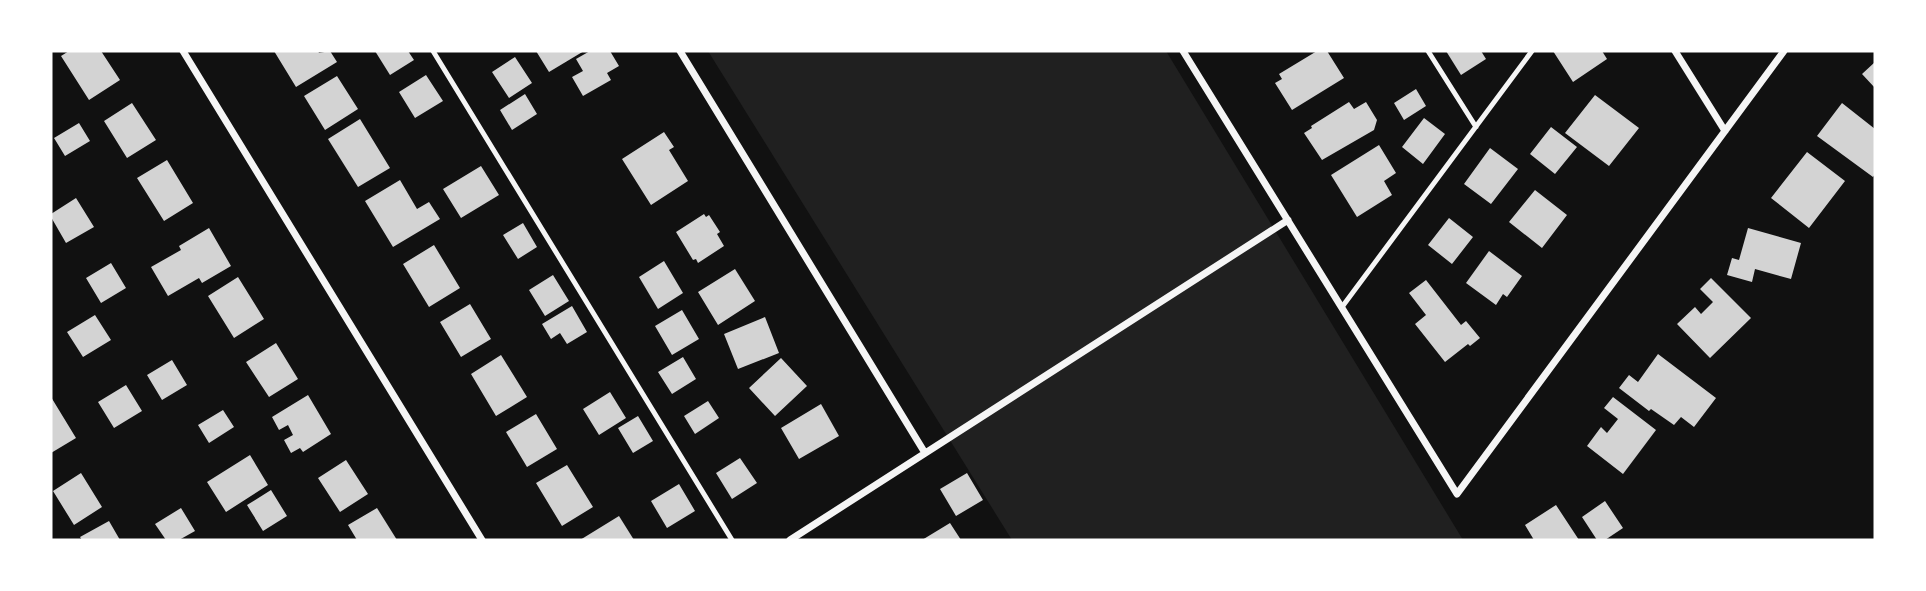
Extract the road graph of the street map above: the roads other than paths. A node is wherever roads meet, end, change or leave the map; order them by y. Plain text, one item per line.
1 (183, 51) edge
2 (433, 51) edge
3 (680, 51) edge
4 (1183, 51) edge
5 (1429, 51) edge
6 (1532, 51) edge
7 (1675, 51) edge
8 (1784, 51) edge
9 (1476, 127) junction
10 (1725, 131) junction
11 (1288, 220) junction
12 (1342, 307) junction
13 (925, 453) junction
14 (482, 540) edge
15 (732, 540) edge
16 (790, 540) edge

1 - 14 street
2 - 15 lane
3 - 13 street
4 - 11 street
5 - 9 lane
6 - 9 lane
7 - 10 street
8 - 10 street
9 - 12 lane
10 - 12 street
11 - 12 street
11 - 13 street
13 - 16 street

